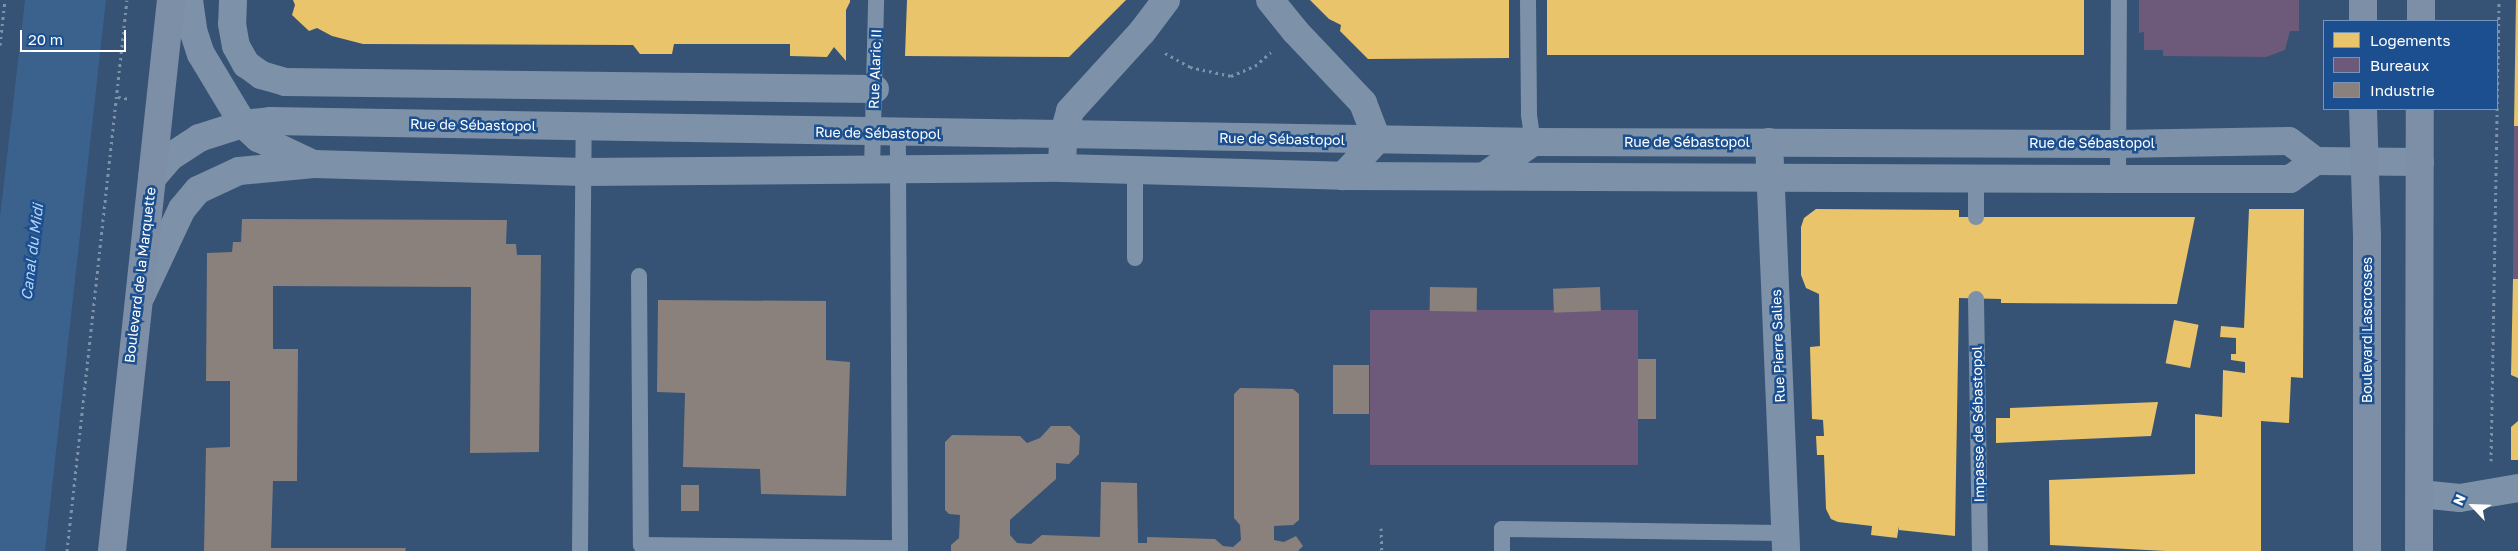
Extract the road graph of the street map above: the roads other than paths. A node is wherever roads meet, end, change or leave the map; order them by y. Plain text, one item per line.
1 (171, 0) edge
2 (190, 0) edge
3 (233, 0) edge
4 (876, 0) edge
5 (1166, 0) edge
6 (1270, 0) edge
7 (1528, 0) edge
8 (2119, 0) edge
9 (2363, 0) edge
10 (2421, 0) edge
11 (2363, 20) edge
12 (2421, 20) edge
13 (874, 89) junction
14 (2363, 110) edge
15 (2420, 110) edge
16 (243, 124) junction
17 (584, 126) junction
18 (885, 133) junction
19 (1063, 136) junction
20 (1377, 140) junction
21 (1533, 142) junction
22 (1769, 142) junction
23 (2117, 144) junction
24 (2316, 161) junction
25 (2363, 161) junction
26 (2420, 162) junction
27 (314, 164) junction
28 (1062, 168) junction
29 (872, 169) junction
30 (899, 169) junction
31 (583, 172) junction
32 (1135, 172) junction
33 (1486, 174) junction
34 (1770, 175) junction
35 (1343, 176) junction
36 (152, 178) junction
37 (1976, 178) junction
38 (2118, 179) junction
39 (1976, 217) dead end
40 (1135, 258) dead end
41 (639, 276) dead end
42 (1976, 299) dead end
43 (135, 310) junction
44 (2518, 488) edge
45 (2420, 494) junction
46 (1786, 542) edge
47 (1980, 550) edge
48 (112, 551) edge
49 (580, 551) edge
50 (1502, 551) edge
51 (2367, 551) edge
52 (2419, 551) edge

1 - 36 main road, Boulevard de la Marquette
2 - 16 street
3 - 13 street
4 - 13 lane, Rue Alaric II
5 - 19 street
6 - 20 street
7 - 21 lane
8 - 23 lane
9 - 11 main road
10 - 12 main road
13 - 18 lane, Rue Alaric II
14 - 25 main road, Boulevard Lascrosses
15 - 26 main road
16 - 17 street, Rue de Sébastopol
16 - 27 street
16 - 36 street, Rue de Sébastopol
17 - 18 street, Rue de Sébastopol
17 - 31 lane
18 - 19 street, Rue de Sébastopol
18 - 29 lane, Rue Alaric II
18 - 30 lane
19 - 20 street, Rue de Sébastopol
19 - 28 street
20 - 21 street, Rue de Sébastopol
20 - 35 street
21 - 22 street, Rue de Sébastopol
21 - 33 street
22 - 23 street, Rue de Sébastopol
22 - 34 street, Rue Pierre Salies
23 - 24 street, Rue de Sébastopol
23 - 38 lane
24 - 25 street
24 - 38 street
25 - 26 street
25 - 51 main road, Boulevard Lascrosses
26 - 45 main road
27 - 31 street
27 - 43 street
28 - 30 street
28 - 32 street
29 - 30 street
29 - 31 street
30 - 41 lane
31 - 49 lane
32 - 35 street
32 - 40 lane
33 - 34 street
33 - 35 street
34 - 37 street
34 - 46 street, Rue Pierre Salies
36 - 43 main road, Boulevard de la Marquette
37 - 38 street
37 - 39 lane
42 - 47 lane, Impasse de Sébastopol
43 - 48 main road, Boulevard de la Marquette
44 - 45 street
45 - 52 main road
46 - 50 lane

